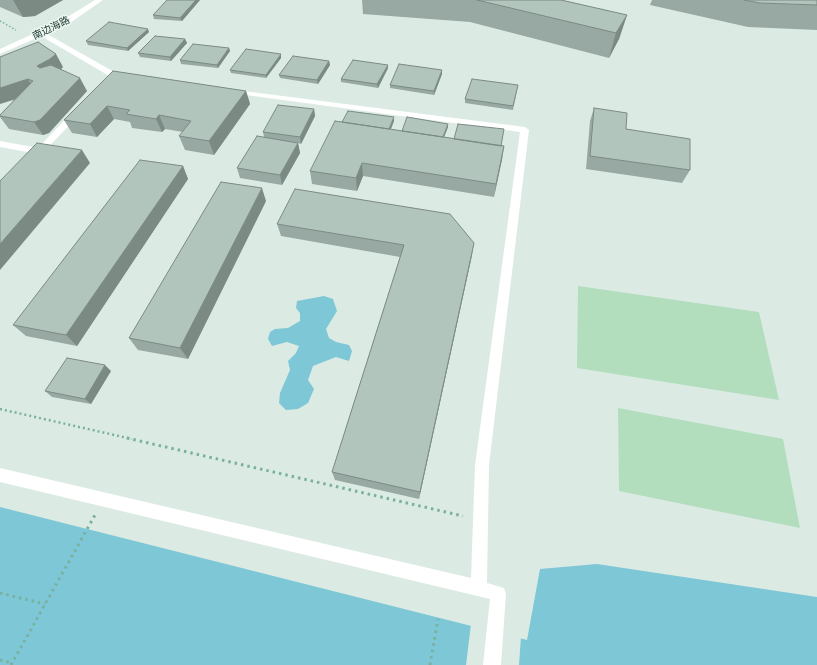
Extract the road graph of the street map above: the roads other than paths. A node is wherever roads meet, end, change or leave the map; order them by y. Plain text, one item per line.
1 (100, 0) edge
2 (42, 34) junction
3 (0, 52) edge
4 (137, 78) edge
5 (223, 90) edge
6 (87, 102) edge
7 (0, 144) edge
8 (40, 151) junction
9 (30, 161) edge
10 (0, 475) edge
11 (480, 588) junction
12 (492, 665) edge

1 - 2 street, 南边海路
2 - 3 street, 南边海路
2 - 4 street
5 - 11 street
6 - 8 street
7 - 8 street
8 - 9 street
10 - 11 street
11 - 12 street

